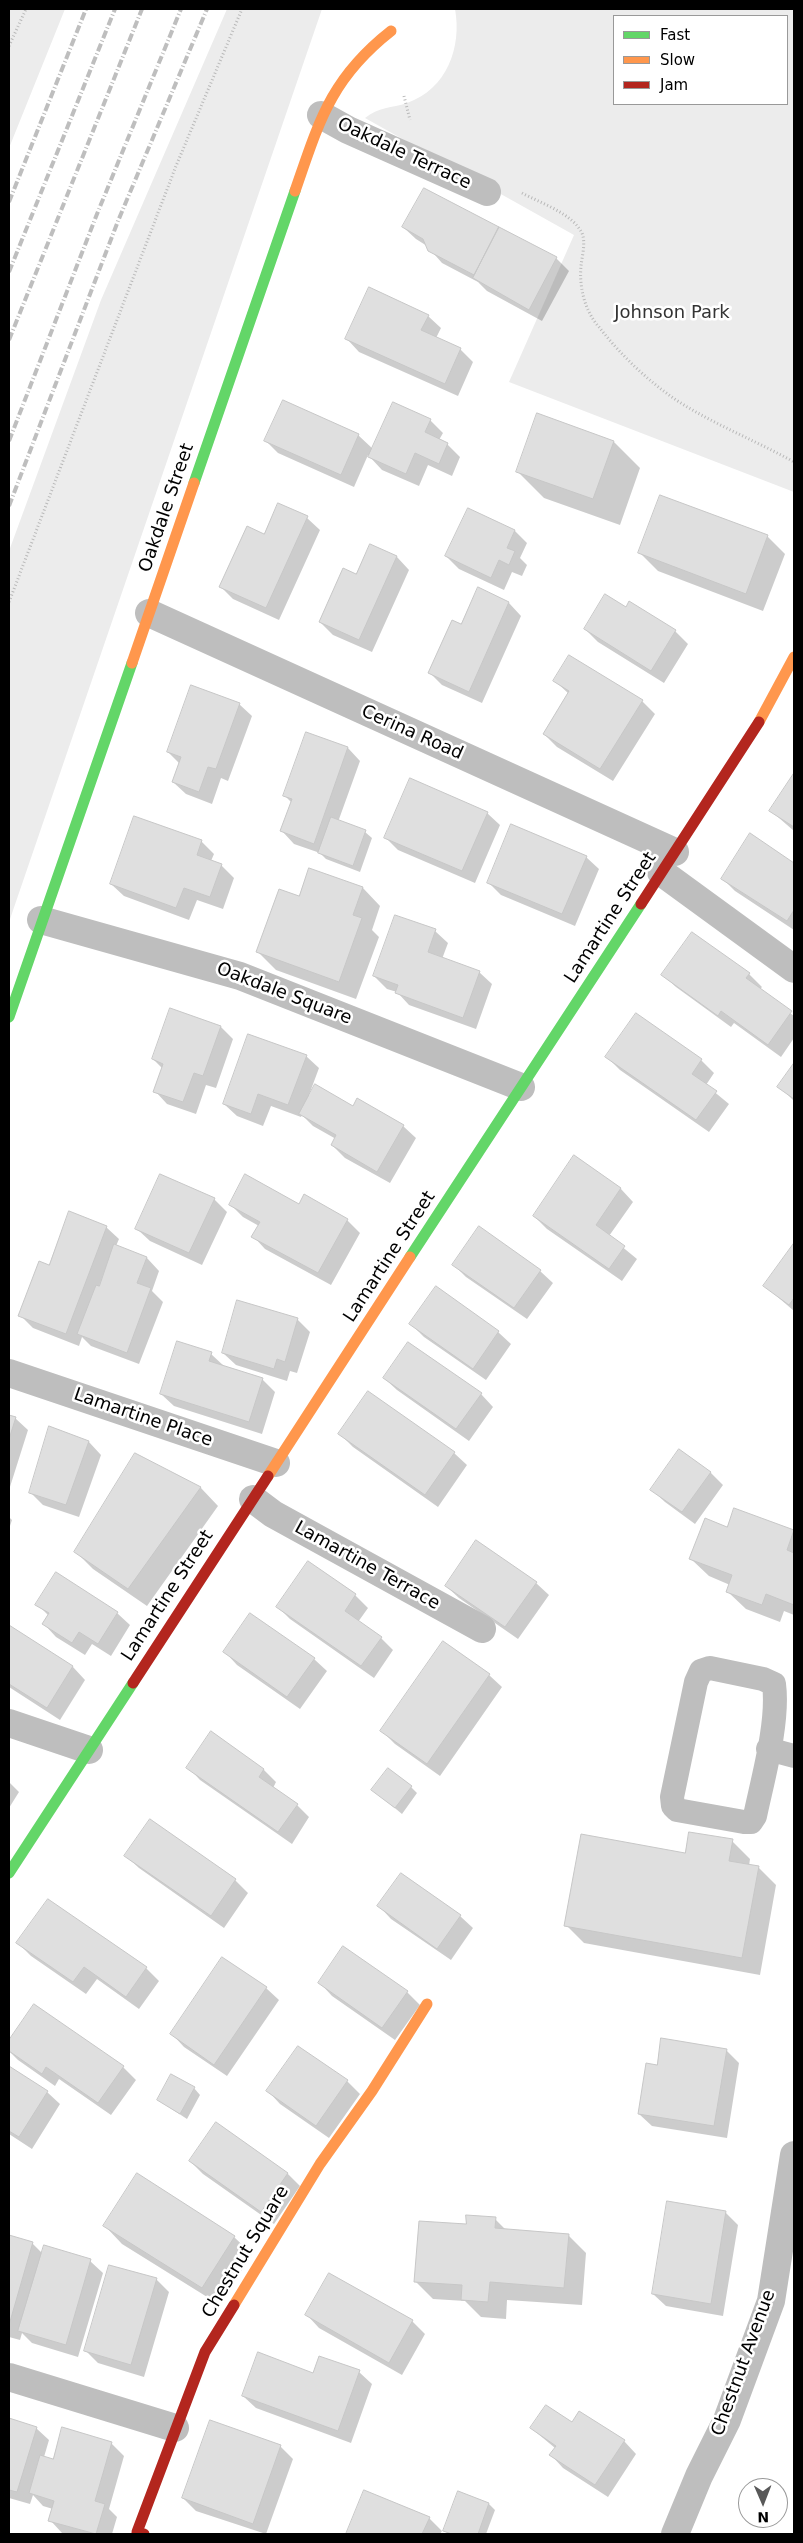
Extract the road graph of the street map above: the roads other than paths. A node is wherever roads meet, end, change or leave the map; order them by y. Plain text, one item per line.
1 (390, 31) dead end
2 (322, 115) junction
3 (487, 192) dead end
4 (149, 613) junction
5 (794, 657) edge
6 (668, 862) junction
7 (41, 920) junction
8 (794, 969) edge
9 (9, 1017) edge
10 (521, 1087) junction
11 (9, 1373) edge
12 (276, 1463) junction
13 (252, 1499) junction
14 (482, 1629) dead end
15 (9, 1723) edge
16 (768, 1749) junction
17 (89, 1750) junction
18 (794, 1756) edge
19 (9, 1873) edge
20 (427, 2004) dead end
21 (794, 2155) edge
22 (784, 2280) edge
23 (9, 2377) edge
24 (175, 2428) junction
25 (144, 2534) edge
26 (676, 2534) edge

1 - 2 street, Oakdale Street
2 - 3 street, Oakdale Terrace
2 - 4 street, Oakdale Street
4 - 6 street, Cerina Road
4 - 7 street, Oakdale Street
5 - 6 street, Lamartine Street
6 - 8 street, Cerina Road
6 - 10 street, Lamartine Street
7 - 9 street, Oakdale Street
7 - 10 street, Oakdale Square
10 - 12 street, Lamartine Street
11 - 12 street, Lamartine Place
12 - 13 street, Lamartine Street
13 - 14 street, Lamartine Terrace
13 - 17 street, Lamartine Street
15 - 17 street
16 - 16 lane
16 - 18 lane
17 - 19 street, Lamartine Street
20 - 24 street, Chestnut Square
21 - 22 street, Chestnut Avenue
22 - 26 street, Chestnut Avenue
23 - 24 street
24 - 25 street, Chestnut Square

